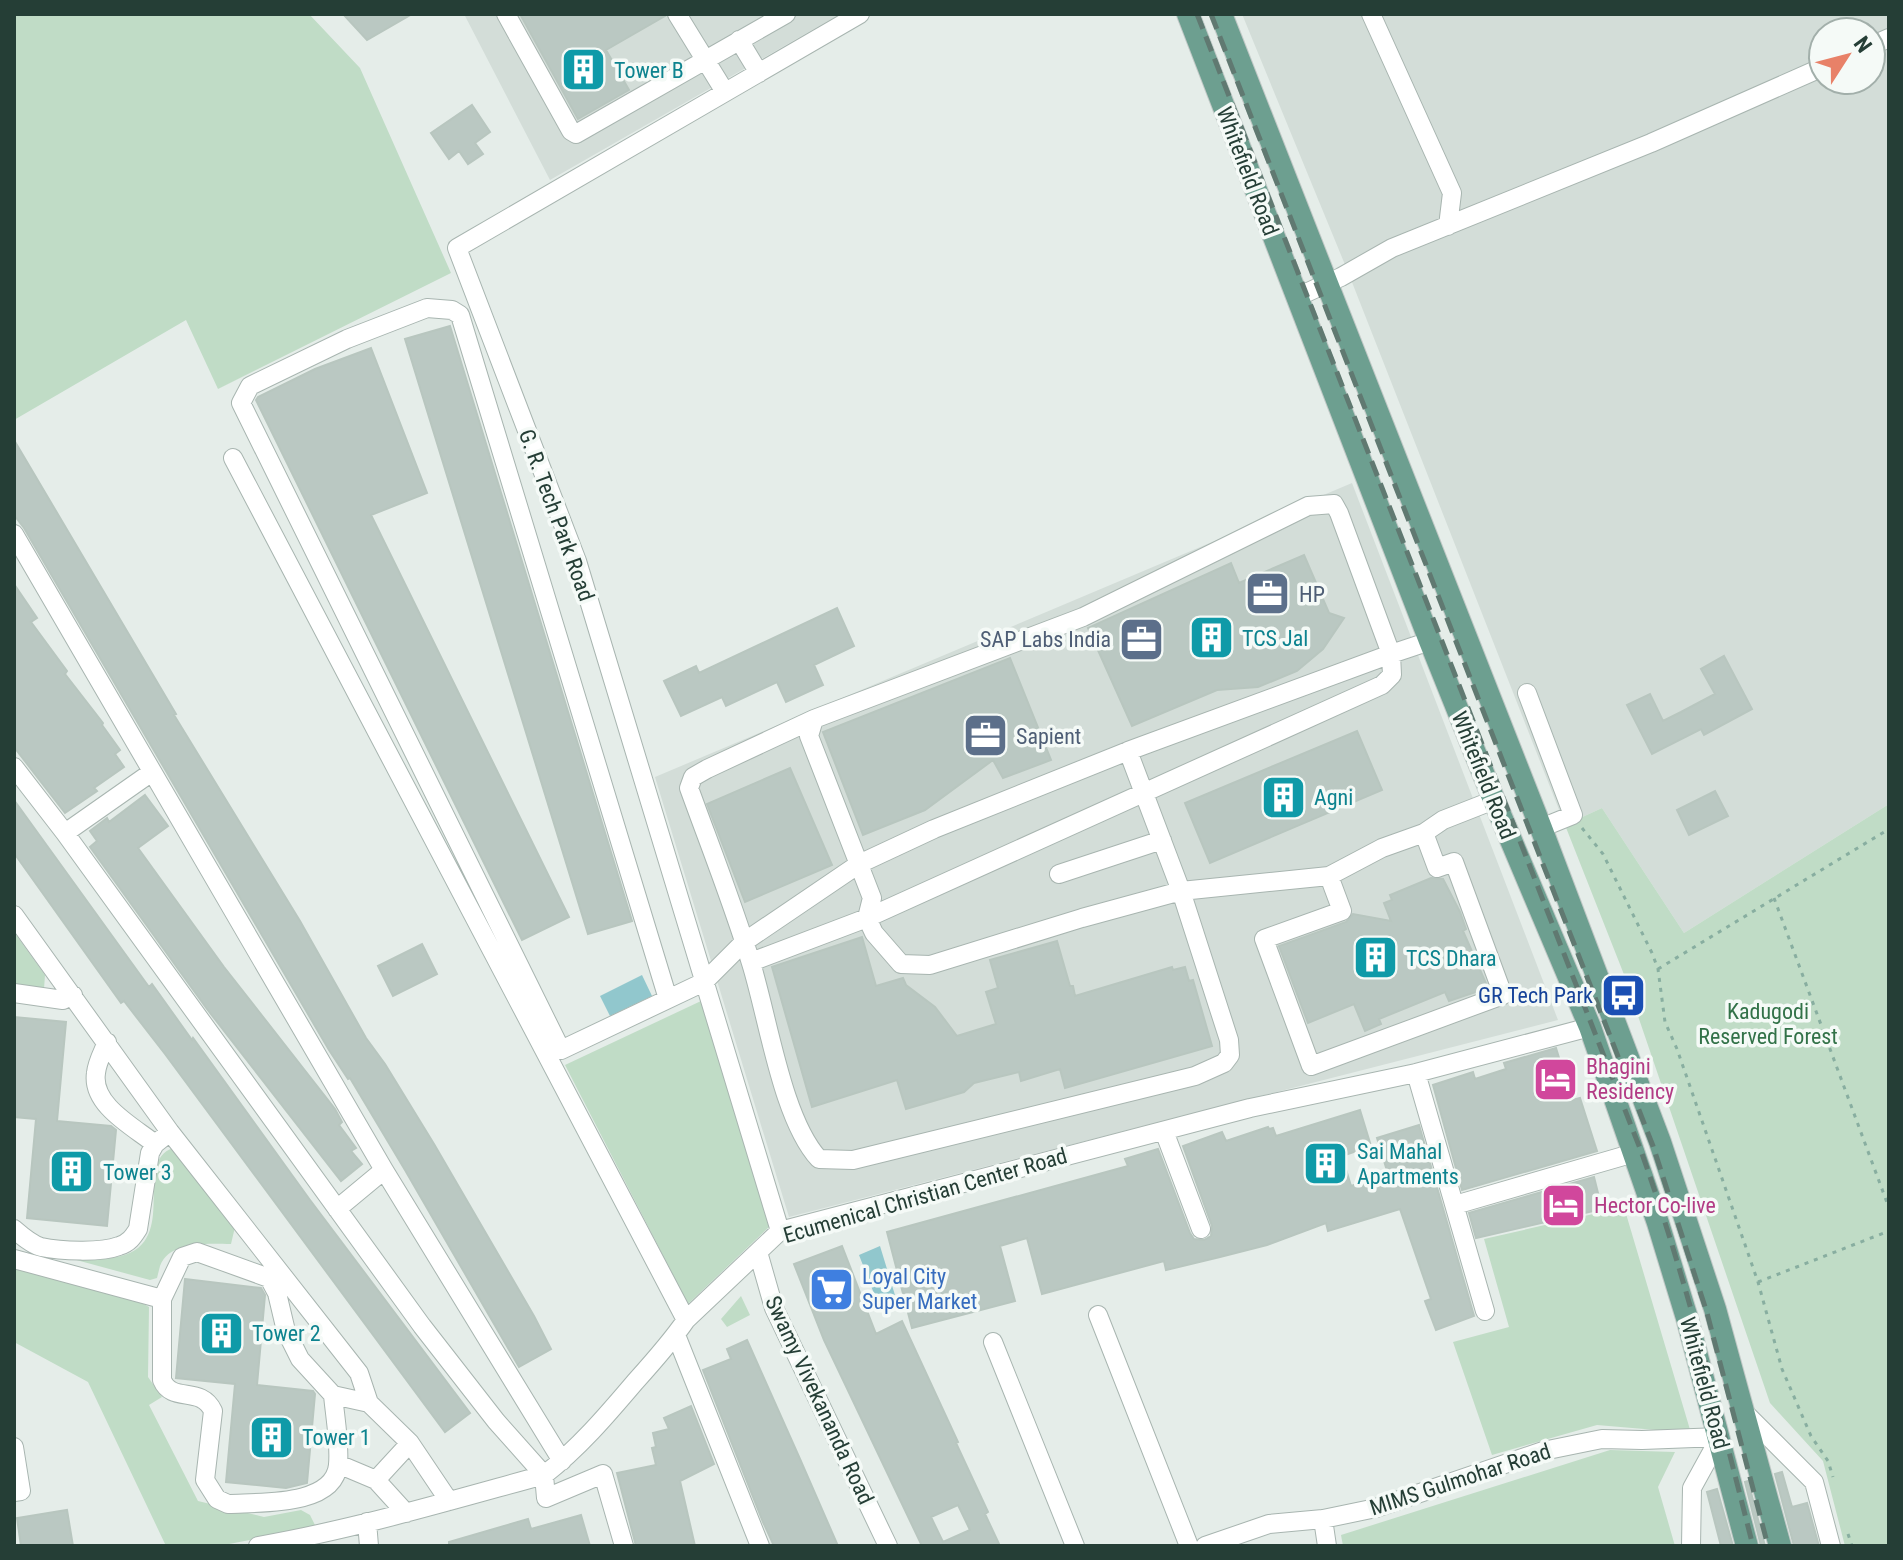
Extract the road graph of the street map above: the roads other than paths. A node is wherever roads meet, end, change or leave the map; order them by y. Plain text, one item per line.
1 (506, 14) edge
2 (677, 14) edge
3 (786, 14) edge
4 (860, 14) edge
5 (1188, 14) edge
6 (1221, 14) edge
7 (1371, 14) edge
8 (739, 40) junction
9 (705, 60) junction
10 (759, 73) junction
11 (1807, 74) edge
12 (725, 92) junction
13 (1448, 226) junction
14 (1327, 282) junction
15 (1297, 297) junction
16 (233, 458) dead end
17 (14, 534) edge
18 (1430, 641) junction
19 (1391, 654) junction
20 (1527, 693) dead end
21 (814, 719) junction
22 (1128, 751) junction
23 (14, 767) edge
24 (152, 772) junction
25 (1144, 792) junction
26 (1494, 800) junction
27 (1541, 828) junction
28 (65, 833) junction
29 (1424, 833) junction
30 (1162, 840) junction
31 (859, 864) junction
32 (1059, 874) dead end
33 (1329, 876) junction
34 (1181, 891) junction
35 (14, 915) edge
36 (867, 918) junction
37 (744, 942) junction
38 (751, 962) junction
39 (704, 982) junction
40 (14, 993) edge
41 (73, 995) junction
42 (668, 999) junction
43 (1590, 1027) junction
44 (107, 1042) junction
45 (1416, 1073) junction
46 (1164, 1131) junction
47 (170, 1132) junction
48 (155, 1144) junction
49 (1634, 1153) junction
50 (384, 1170) junction
51 (1455, 1205) junction
52 (337, 1209) junction
53 (1201, 1229) dead end
54 (14, 1230) edge
55 (780, 1231) junction
56 (758, 1252) junction
57 (14, 1259) edge
58 (162, 1299) junction
59 (1485, 1311) dead end
60 (1098, 1315) dead end
61 (681, 1327) junction
62 (993, 1342) dead end
63 (333, 1395) junction
64 (369, 1403) junction
65 (1744, 1412) junction
66 (1720, 1437) junction
67 (410, 1443) junction
68 (14, 1447) edge
69 (562, 1461) junction
70 (338, 1464) junction
71 (544, 1475) junction
72 (376, 1480) junction
73 (14, 1492) edge
74 (449, 1501) junction
75 (406, 1513) junction
76 (1323, 1519) junction
77 (367, 1522) junction
78 (260, 1546) edge
79 (369, 1546) edge
80 (624, 1546) edge
81 (760, 1546) edge
82 (888, 1546) edge
83 (1075, 1546) edge
84 (1189, 1546) edge
85 (1206, 1546) edge
86 (1327, 1546) edge
87 (1691, 1546) edge
88 (1747, 1546) edge
89 (1780, 1546) edge
90 (1831, 1546) edge

1 - 9 street
2 - 9 street
3 - 8 street
4 - 10 street, G. R. Tech Park Road
5 - 15 main road, Whitefield Road
6 - 14 main road, Whitefield Road
7 - 13 street
8 - 9 street
8 - 10 street
9 - 12 street
10 - 12 street, G. R. Tech Park Road
11 - 13 street
12 - 39 street, G. R. Tech Park Road
13 - 14 street
14 - 15 street
14 - 27 main road, Whitefield Road
15 - 18 main road, Whitefield Road
16 - 61 street
17 - 24 street
18 - 19 street
18 - 26 main road, Whitefield Road
19 - 21 street
19 - 22 street
19 - 25 street
20 - 27 street
21 - 31 street
21 - 37 street
22 - 25 street
22 - 31 street
23 - 28 street
24 - 28 street
24 - 50 street
25 - 30 street
25 - 36 street
26 - 29 street
26 - 43 main road, Whitefield Road
27 - 65 main road, Whitefield Road
28 - 52 street
29 - 33 street
29 - 33 street
30 - 32 street
30 - 34 street
31 - 36 street
31 - 37 street
33 - 34 street
34 - 36 street
34 - 38 street
35 - 41 street
36 - 38 street
37 - 38 street
37 - 39 street
39 - 42 street
39 - 55 street, G. R. Tech Park Road
40 - 41 street
41 - 44 street
42 - 42 street
43 - 45 street, Ecumenical Christian Center Road
43 - 49 main road, Whitefield Road
44 - 47 street
44 - 48 street
45 - 46 street, Ecumenical Christian Center Road
45 - 51 street
46 - 53 street
46 - 55 street, Ecumenical Christian Center Road
47 - 48 street
47 - 64 street
48 - 54 street
49 - 51 street
49 - 66 main road, Whitefield Road
50 - 52 street
50 - 69 street
51 - 59 street
52 - 71 street
55 - 56 street, Ecumenical Christian Center Road
56 - 61 street, Ecumenical Christian Center Road
56 - 82 street, Swamy Vivekananda Road
57 - 58 street
58 - 63 street
58 - 70 street
60 - 84 street
61 - 69 street, Ecumenical Christian Center Road
61 - 81 street
62 - 83 street
63 - 64 street
63 - 70 street
64 - 67 street
65 - 89 main road, Whitefield Road
65 - 90 street
66 - 76 street, MIMS Gulmohar Road
66 - 87 street
66 - 88 main road, Whitefield Road
67 - 72 street
67 - 74 street
68 - 73 street
69 - 71 street, Ecumenical Christian Center Road
70 - 72 street
71 - 74 street, Ecumenical Christian Center Road
71 - 80 street
72 - 75 street
74 - 75 street, Ecumenical Christian Center Road
75 - 77 street, Ecumenical Christian Center Road
76 - 85 street, MIMS Gulmohar Road
76 - 86 street
77 - 78 street, Ecumenical Christian Center Road
77 - 79 street

